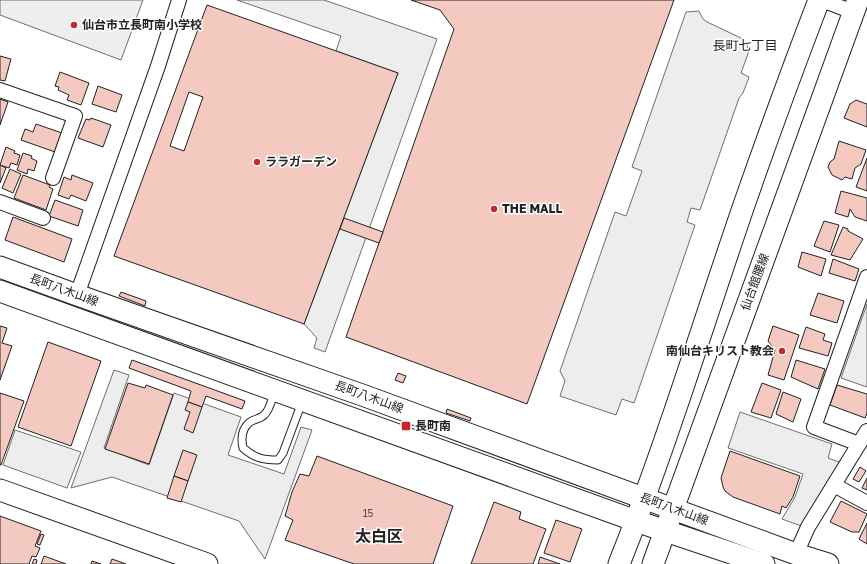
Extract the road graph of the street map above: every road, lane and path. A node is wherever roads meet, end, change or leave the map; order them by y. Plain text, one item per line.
1 (179, 0) edge
2 (819, 0) edge
3 (822, 0) edge
4 (856, 6) edge
5 (0, 90) edge
6 (53, 178) dead end
7 (0, 202) edge
8 (43, 218) dead end
9 (0, 266) edge
10 (867, 276) edge
11 (0, 291) edge
12 (77, 295) junction
13 (275, 390) junction
14 (302, 400) junction
15 (867, 432) edge
16 (859, 444) junction
17 (834, 484) junction
18 (0, 490) edge
19 (644, 498) junction
20 (867, 502) edge
21 (673, 508) junction
22 (636, 521) junction
23 (665, 531) junction
24 (796, 554) junction
25 (207, 564) edge
26 (619, 564) edge
27 (653, 564) edge
28 (764, 564) edge
29 (828, 564) edge

1 - 12 street
2 - 19 street
3 - 4 street
4 - 21 street, 仙台館腰線
5 - 6 street
7 - 8 street
9 - 12 street, 長町八木山線
10 - 16 street
11 - 13 street
12 - 19 street, 長町八木山線
13 - 14 street
13 - 14 lane
14 - 22 street
15 - 16 street
16 - 17 street
17 - 20 street
17 - 24 street
18 - 25 street
19 - 21 street, 長町八木山線
19 - 22 street
21 - 23 street, 仙台館腰線
21 - 24 street, 長町八木山線
22 - 23 street
22 - 26 street
23 - 27 street, 仙台館腰線
23 - 28 street
24 - 29 street, 長町八木山線

